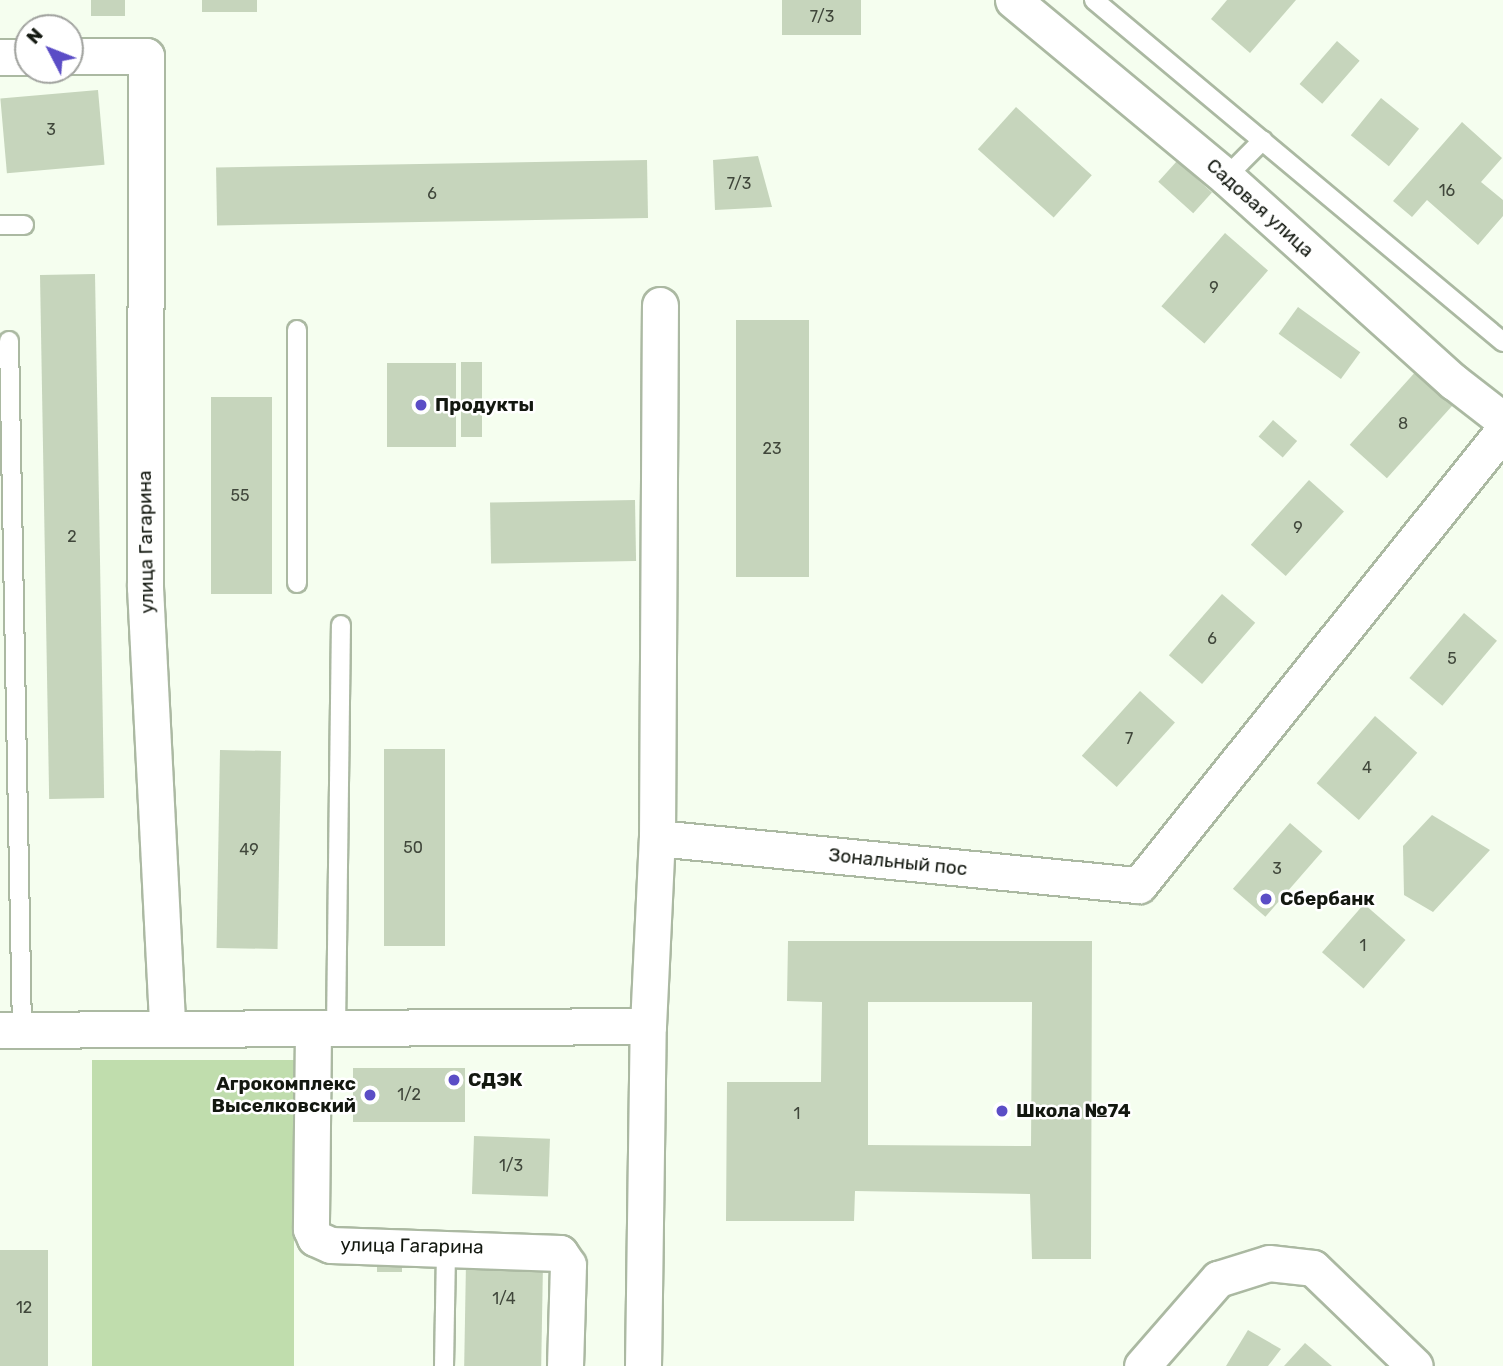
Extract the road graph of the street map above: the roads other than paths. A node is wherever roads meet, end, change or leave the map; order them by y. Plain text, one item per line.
1 (1013, 0) edge
2 (1094, 0) edge
3 (84, 56) edge
4 (1263, 140) junction
5 (1226, 177) junction
6 (0, 225) edge
7 (24, 225) dead end
8 (660, 305) dead end
9 (297, 330) dead end
10 (9, 341) dead end
11 (1503, 342) edge
12 (1503, 420) edge
13 (1503, 431) edge
14 (297, 583) dead end
15 (341, 625) dead end
16 (657, 838) junction
17 (648, 1026) junction
18 (167, 1027) junction
19 (11, 1030) edge
20 (325, 1030) junction
21 (446, 1247) junction
22 (444, 1366) edge
23 (565, 1366) edge
24 (643, 1366) edge
25 (1142, 1366) edge
26 (1415, 1366) edge

1 - 5 street, Садовая улица
2 - 4 lane
3 - 18 street, улица Гагарина
4 - 5 lane
4 - 11 lane
5 - 12 street, Садовая улица
6 - 7 lane
8 - 16 street
9 - 14 lane
10 - 19 lane
13 - 16 street, Зональный пос
15 - 20 lane
16 - 17 street
17 - 20 street
17 - 24 street
18 - 19 street
18 - 20 street
20 - 21 street, улица Гагарина
21 - 22 lane
21 - 23 street, улица Гагарина
25 - 26 street

